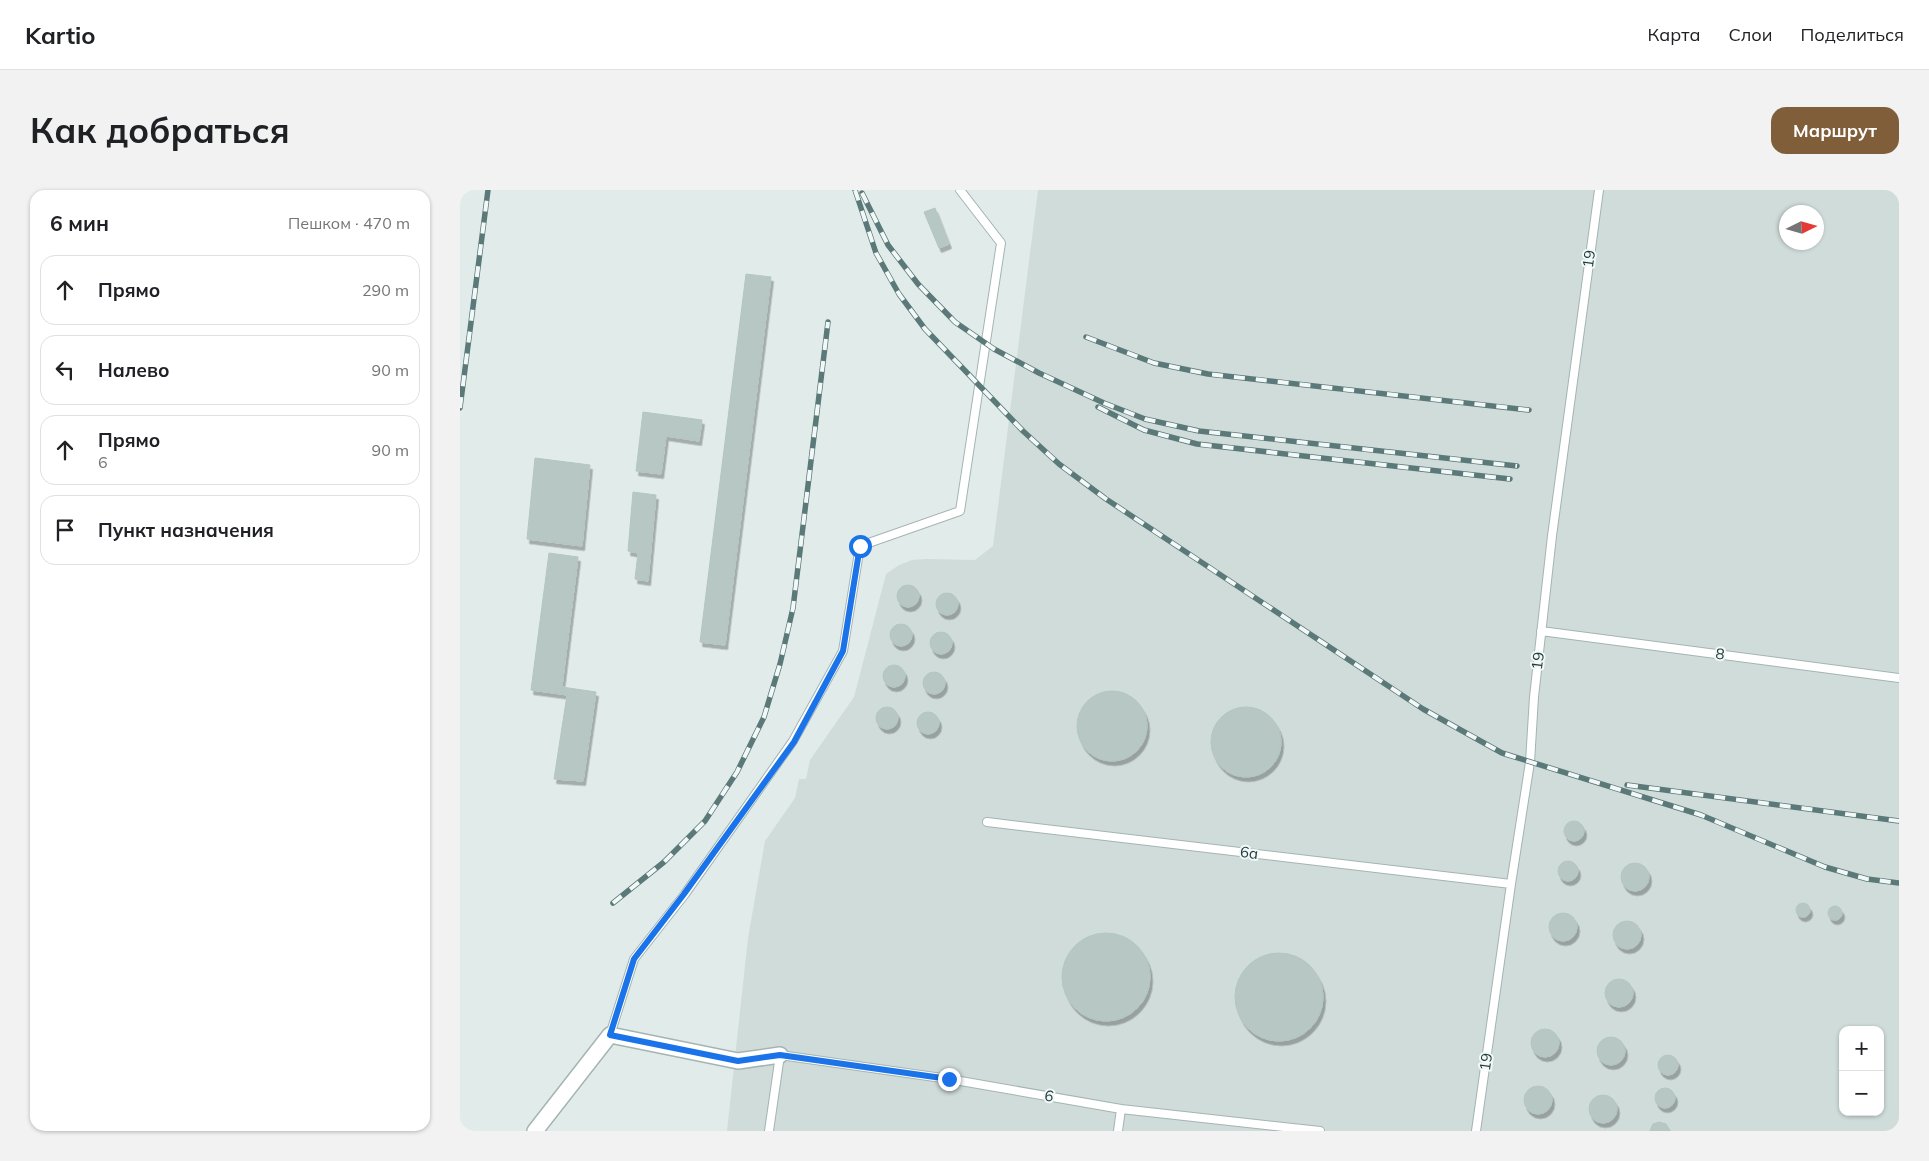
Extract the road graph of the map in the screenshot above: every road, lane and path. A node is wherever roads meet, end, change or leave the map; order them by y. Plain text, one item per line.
1 (960, 190) edge
2 (1599, 190) edge
3 (1542, 631) junction
4 (1899, 678) edge
5 (987, 822) dead end
6 (1510, 884) junction
7 (610, 1035) junction
8 (780, 1055) junction
9 (1121, 1109) junction
10 (535, 1131) edge
11 (769, 1131) edge
12 (1118, 1131) edge
13 (1320, 1131) edge
14 (1476, 1131) edge

1 - 7 lane
2 - 3 lane, 19
3 - 4 lane, 8 / 8
3 - 6 lane, 19
5 - 6 lane, 6a / 6a
6 - 14 lane, 19
7 - 8 street
7 - 10 street
8 - 9 lane, 6 / 6
8 - 11 lane
9 - 12 lane
9 - 13 lane, 6 / 6

